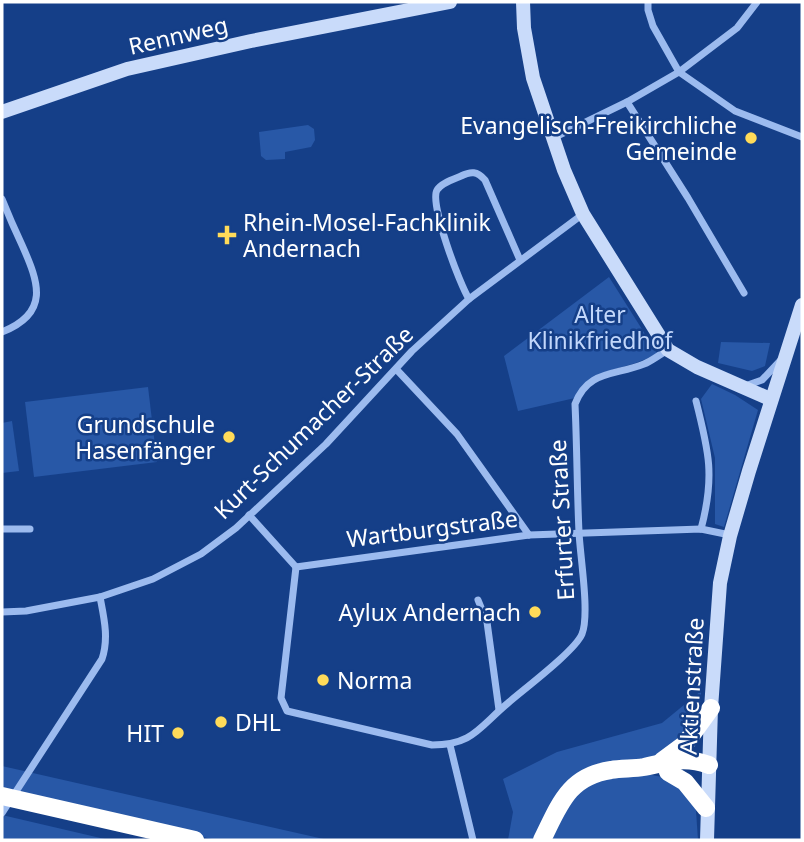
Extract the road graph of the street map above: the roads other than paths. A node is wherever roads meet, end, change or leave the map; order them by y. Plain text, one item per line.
1 (450, 2) edge
2 (523, 2) edge
3 (648, 2) edge
4 (757, 2) edge
5 (679, 72) junction
6 (627, 102) junction
7 (2, 111) edge
8 (802, 137) edge
9 (552, 138) junction
10 (2, 199) edge
11 (583, 214) junction
12 (520, 260) junction
13 (744, 293) dead end
14 (469, 299) junction
15 (802, 305) edge
16 (2, 332) edge
17 (798, 332) edge
18 (668, 350) junction
19 (785, 355) junction
20 (397, 370) junction
21 (742, 387) junction
22 (770, 399) junction
23 (696, 401) dead end
24 (249, 515) junction
25 (2, 529) edge
26 (30, 529) dead end
27 (701, 529) junction
28 (579, 532) junction
29 (529, 535) junction
30 (730, 536) junction
31 (296, 567) junction
32 (100, 597) junction
33 (478, 600) dead end
34 (2, 612) edge
35 (710, 708) junction
36 (499, 710) junction
37 (450, 745) junction
38 (709, 765) junction
39 (657, 767) junction
40 (2, 796) edge
41 (706, 808) junction
42 (2, 811) edge
43 (547, 835) edge
44 (143, 840) edge
45 (195, 840) edge
46 (473, 840) edge
47 (707, 840) edge

1 - 7 street, Rennweg
2 - 9 street
3 - 5 street
4 - 5 street
5 - 6 street
5 - 8 street
6 - 9 street
6 - 13 street
9 - 11 street
10 - 16 street
11 - 12 street, Kurt-Schumacher-Straße
11 - 18 street
12 - 14 street, Kurt-Schumacher-Straße
12 - 14 street
14 - 20 street, Kurt-Schumacher-Straße
15 - 17 street, Aktienstraße
17 - 19 street, Aktienstraße
18 - 21 street
18 - 28 street, Erfurter Straße
19 - 21 street
19 - 22 street, Aktienstraße
20 - 24 street, Kurt-Schumacher-Straße
20 - 29 street
21 - 22 street
22 - 30 street, Aktienstraße
23 - 27 street
24 - 31 street
24 - 32 street, Kurt-Schumacher-Straße
25 - 26 street
27 - 28 street, Wartburgstraße
27 - 30 street
28 - 29 street, Wartburgstraße
28 - 36 street, Erfurter Straße
29 - 31 street, Wartburgstraße
30 - 35 street, Aktienstraße
31 - 37 street
32 - 34 street, Kurt-Schumacher-Straße
32 - 42 street
33 - 36 street
35 - 38 street, Aktienstraße
35 - 39 highway
36 - 37 street, Erfurter Straße
37 - 46 street
38 - 39 highway
38 - 41 street, Aktienstraße
39 - 41 highway
39 - 43 highway
40 - 45 highway
41 - 47 street, Aktienstraße
42 - 44 highway

